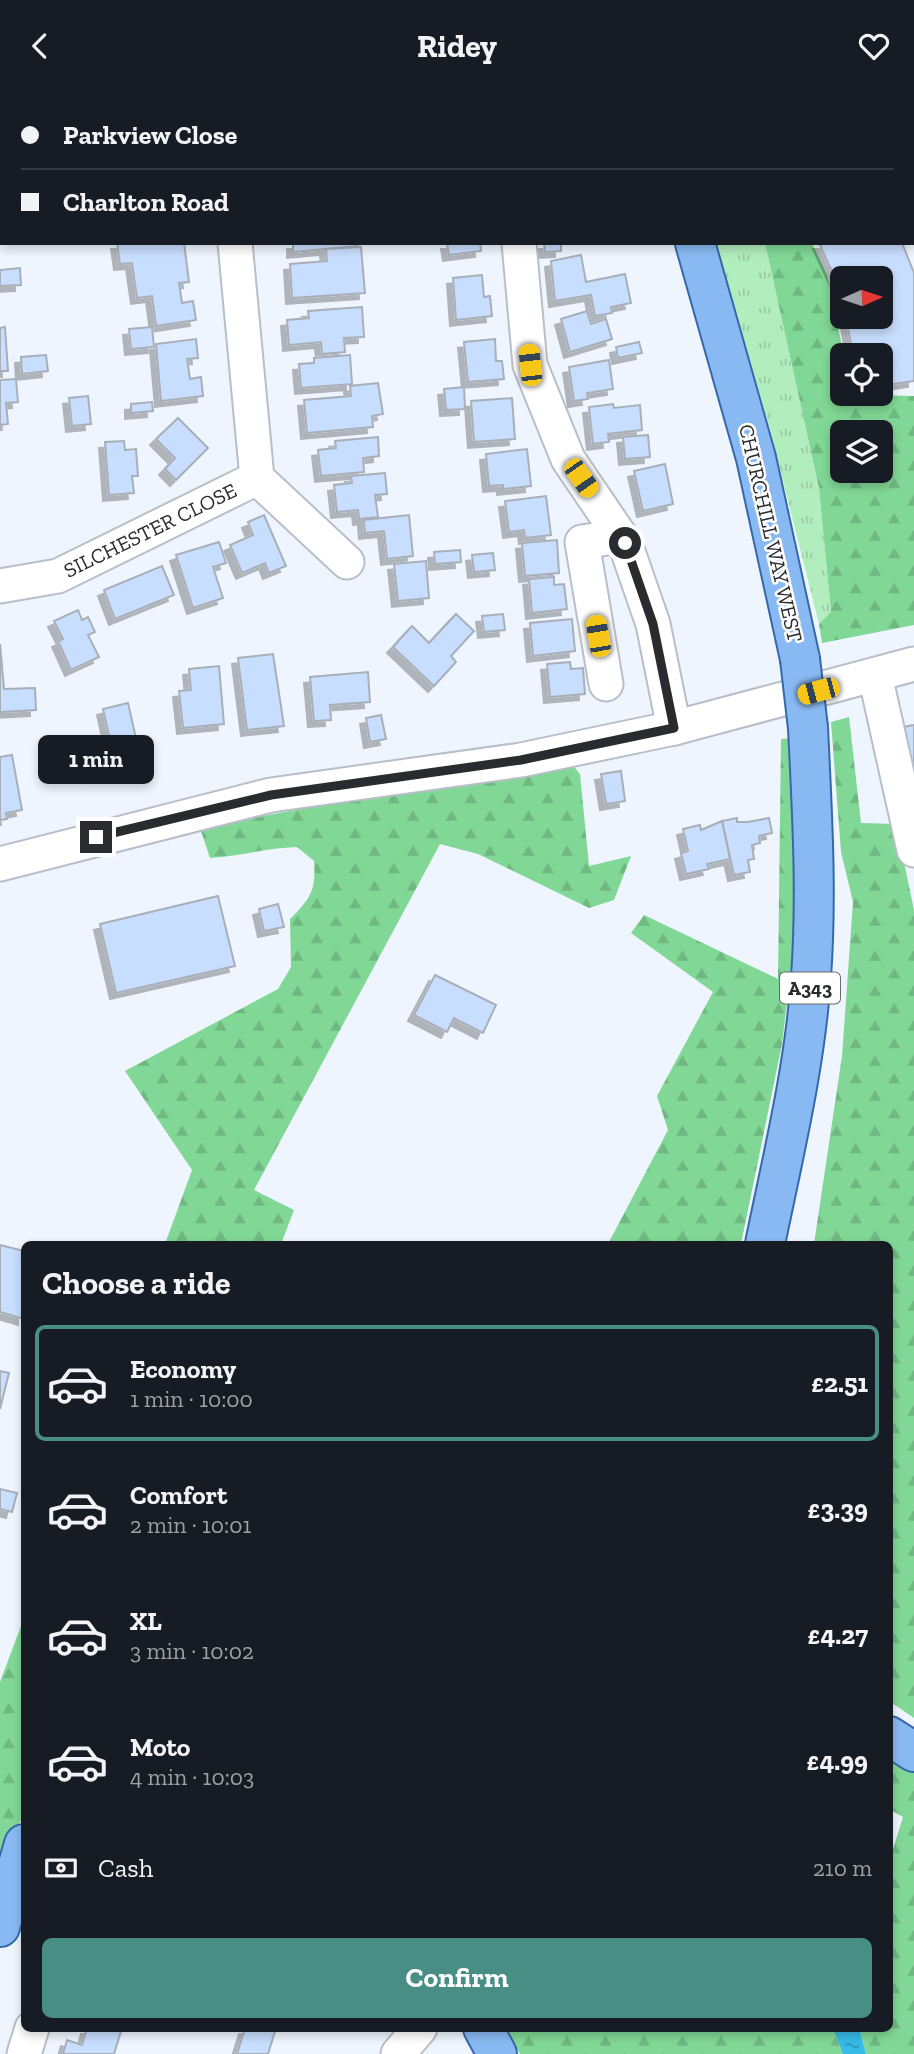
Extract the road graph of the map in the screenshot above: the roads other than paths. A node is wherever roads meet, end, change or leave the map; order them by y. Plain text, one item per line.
1 (235, 245) edge
2 (519, 245) edge
3 (696, 245) edge
4 (257, 478) junction
5 (620, 535) junction
6 (348, 562) dead end
7 (0, 586) edge
8 (914, 664) edge
9 (876, 675) junction
10 (606, 684) dead end
11 (674, 728) junction
12 (914, 850) edge
13 (0, 864) edge
14 (766, 1241) edge
15 (893, 1739) edge
16 (914, 1752) edge
17 (21, 1856) edge
18 (12, 1893) edge
19 (31, 2032) edge
20 (417, 2032) edge
21 (485, 2032) edge
22 (24, 2054) edge
23 (398, 2054) edge
24 (497, 2054) edge

1 - 4 street, SILCHESTER CLOSE
2 - 5 street
3 - 14 main road, CHURCHILL WAY WEST / A343, bridge
4 - 6 street, SILCHESTER CLOSE
4 - 7 street, SILCHESTER CLOSE
5 - 10 street
5 - 11 street
8 - 9 street
9 - 11 street
9 - 12 street
11 - 13 street
15 - 16 main road
17 - 18 main road
19 - 22 street
20 - 23 street
21 - 24 main road

